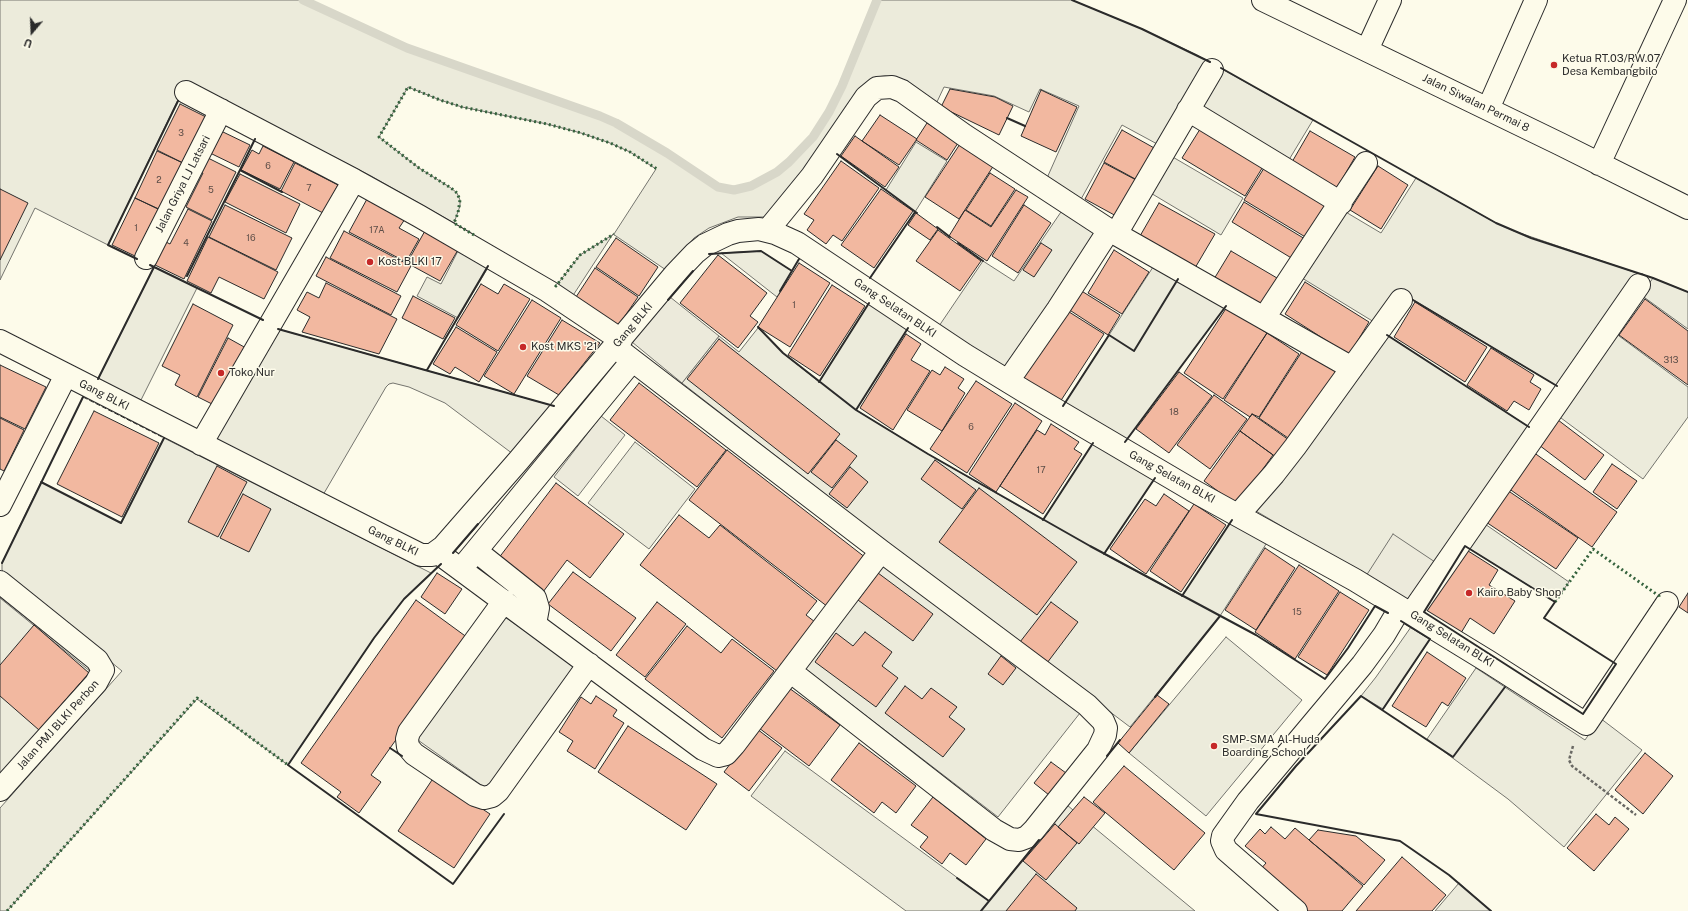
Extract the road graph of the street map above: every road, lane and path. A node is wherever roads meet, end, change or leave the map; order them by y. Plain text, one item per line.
1 (1263, 0) edge
2 (1390, 0) edge
3 (1536, 0) edge
4 (1675, 0) edge
5 (1367, 50) junction
6 (1212, 70) dead end
7 (186, 92) dead end
8 (1488, 109) junction
9 (221, 110) junction
10 (1188, 110) junction
11 (1366, 163) dead end
12 (1599, 164) junction
13 (354, 180) junction
14 (1341, 203) junction
15 (1688, 208) edge
16 (763, 230) junction
17 (1113, 232) junction
18 (146, 258) dead end
19 (1639, 285) dead end
20 (1401, 300) dead end
21 (1264, 318) junction
22 (0, 342) edge
23 (618, 343) junction
24 (632, 361) junction
25 (1352, 368) junction
26 (66, 375) junction
27 (1008, 381) junction
28 (201, 444) junction
29 (0, 505) edge
30 (1239, 514) junction
31 (476, 551) junction
32 (881, 551) junction
33 (437, 552) junction
34 (461, 569) junction
35 (0, 582) edge
36 (504, 601) junction
37 (1667, 603) dead end
38 (1406, 611) junction
39 (535, 624) junction
40 (589, 664) junction
41 (790, 672) junction
42 (1586, 724) junction
43 (0, 790) edge
44 (1636, 815) dead end
45 (1287, 908) edge

1 - 5 street, Jalan Siwalan Permai 8
2 - 5 street
3 - 8 street
4 - 12 street
5 - 8 street, Jalan Siwalan Permai 8
6 - 10 street
7 - 9 street
8 - 12 street, Jalan Siwalan Permai 8
9 - 13 street
9 - 18 street, Jalan Griya LJ Latsari
10 - 14 street
10 - 17 street
11 - 14 street
12 - 15 street, Jalan Siwalan Permai 8
13 - 23 street
13 - 28 street
14 - 21 street
16 - 17 street
16 - 23 street, Gang BLKI
16 - 27 street, Gang Selatan BLKI
17 - 21 street
17 - 27 street
19 - 38 street
20 - 25 street
21 - 25 street
22 - 26 street, Gang BLKI
23 - 24 street
23 - 33 street, Gang BLKI
24 - 31 street
24 - 32 street
25 - 30 street
26 - 28 street, Gang BLKI
26 - 29 street
27 - 30 street, Gang Selatan BLKI
28 - 33 street, Gang BLKI
30 - 38 street, Gang Selatan BLKI
31 - 34 street
31 - 39 street
32 - 41 street
32 - 41 street
33 - 34 street
34 - 36 street
35 - 43 street, Jalan PMJ BLKI Perbon
36 - 39 street
36 - 40 street
37 - 42 street
38 - 42 street, Gang Selatan BLKI
38 - 45 street
39 - 40 street
40 - 41 street
42 - 44 path

